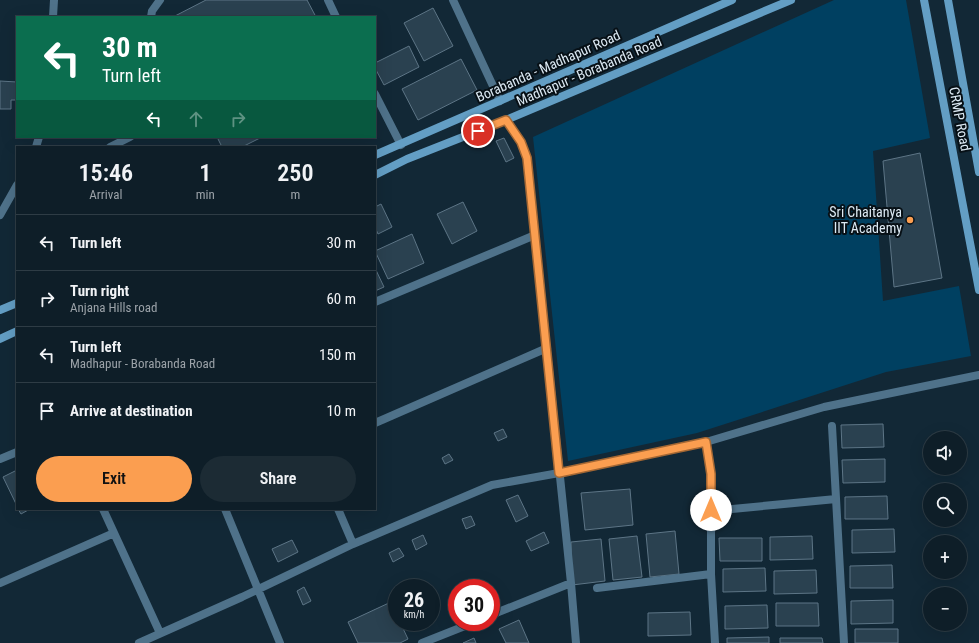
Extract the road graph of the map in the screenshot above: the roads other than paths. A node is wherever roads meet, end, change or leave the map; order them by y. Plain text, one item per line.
1 (54, 0) edge
2 (153, 0) edge
3 (160, 0) edge
4 (328, 0) edge
5 (454, 0) edge
6 (732, 0) edge
7 (791, 0) edge
8 (924, 0) edge
9 (948, 0) edge
10 (151, 14) edge
11 (53, 16) edge
12 (336, 16) edge
13 (376, 96) edge
14 (500, 101) junction
15 (506, 120) junction
16 (128, 138) edge
17 (401, 145) junction
18 (112, 146) edge
19 (376, 156) edge
20 (979, 172) edge
21 (376, 174) edge
22 (14, 194) edge
23 (0, 215) edge
24 (536, 235) junction
25 (979, 290) edge
26 (376, 302) edge
27 (16, 303) edge
28 (0, 310) edge
29 (16, 331) edge
30 (0, 339) edge
31 (547, 348) junction
32 (979, 375) edge
33 (376, 422) edge
34 (832, 426) dead end
35 (706, 442) junction
36 (16, 452) edge
37 (0, 459) edge
38 (559, 473) junction
39 (836, 499) junction
40 (103, 510) edge
41 (225, 510) edge
42 (338, 510) edge
43 (711, 510) junction
44 (114, 533) junction
45 (353, 544) junction
46 (710, 574) junction
47 (0, 583) edge
48 (571, 583) junction
49 (597, 588) dead end
50 (259, 590) junction
51 (500, 611) edge
52 (452, 631) edge
53 (160, 633) junction
54 (139, 643) edge
55 (280, 643) edge
56 (422, 643) edge
57 (576, 643) edge
58 (715, 643) edge
59 (844, 643) edge

1 - 11 street
2 - 10 street
3 - 10 street
4 - 12 street
5 - 14 street
6 - 14 street, Borabanda - Madhapur Road
7 - 15 street, Madhapur - Borabanda Road
8 - 25 street, CRMP Road
9 - 20 street, CRMP Road
13 - 17 street
14 - 17 street, Borabanda - Madhapur Road
15 - 21 street, Madhapur - Borabanda Road
15 - 24 street
16 - 18 street
17 - 19 street, Borabanda - Madhapur Road
22 - 23 street
24 - 26 street
24 - 31 street
27 - 28 street
29 - 30 street
31 - 33 street
31 - 38 street
32 - 35 street
34 - 39 street
35 - 38 street
35 - 43 street
36 - 37 street
38 - 45 street
38 - 48 street
39 - 43 street
39 - 59 street
40 - 44 street
41 - 50 street
42 - 45 street
43 - 46 street
44 - 47 street
44 - 53 street
45 - 50 street
46 - 49 street
46 - 58 street
48 - 51 street
48 - 57 street
50 - 53 street
50 - 55 street
52 - 56 street
53 - 54 street

